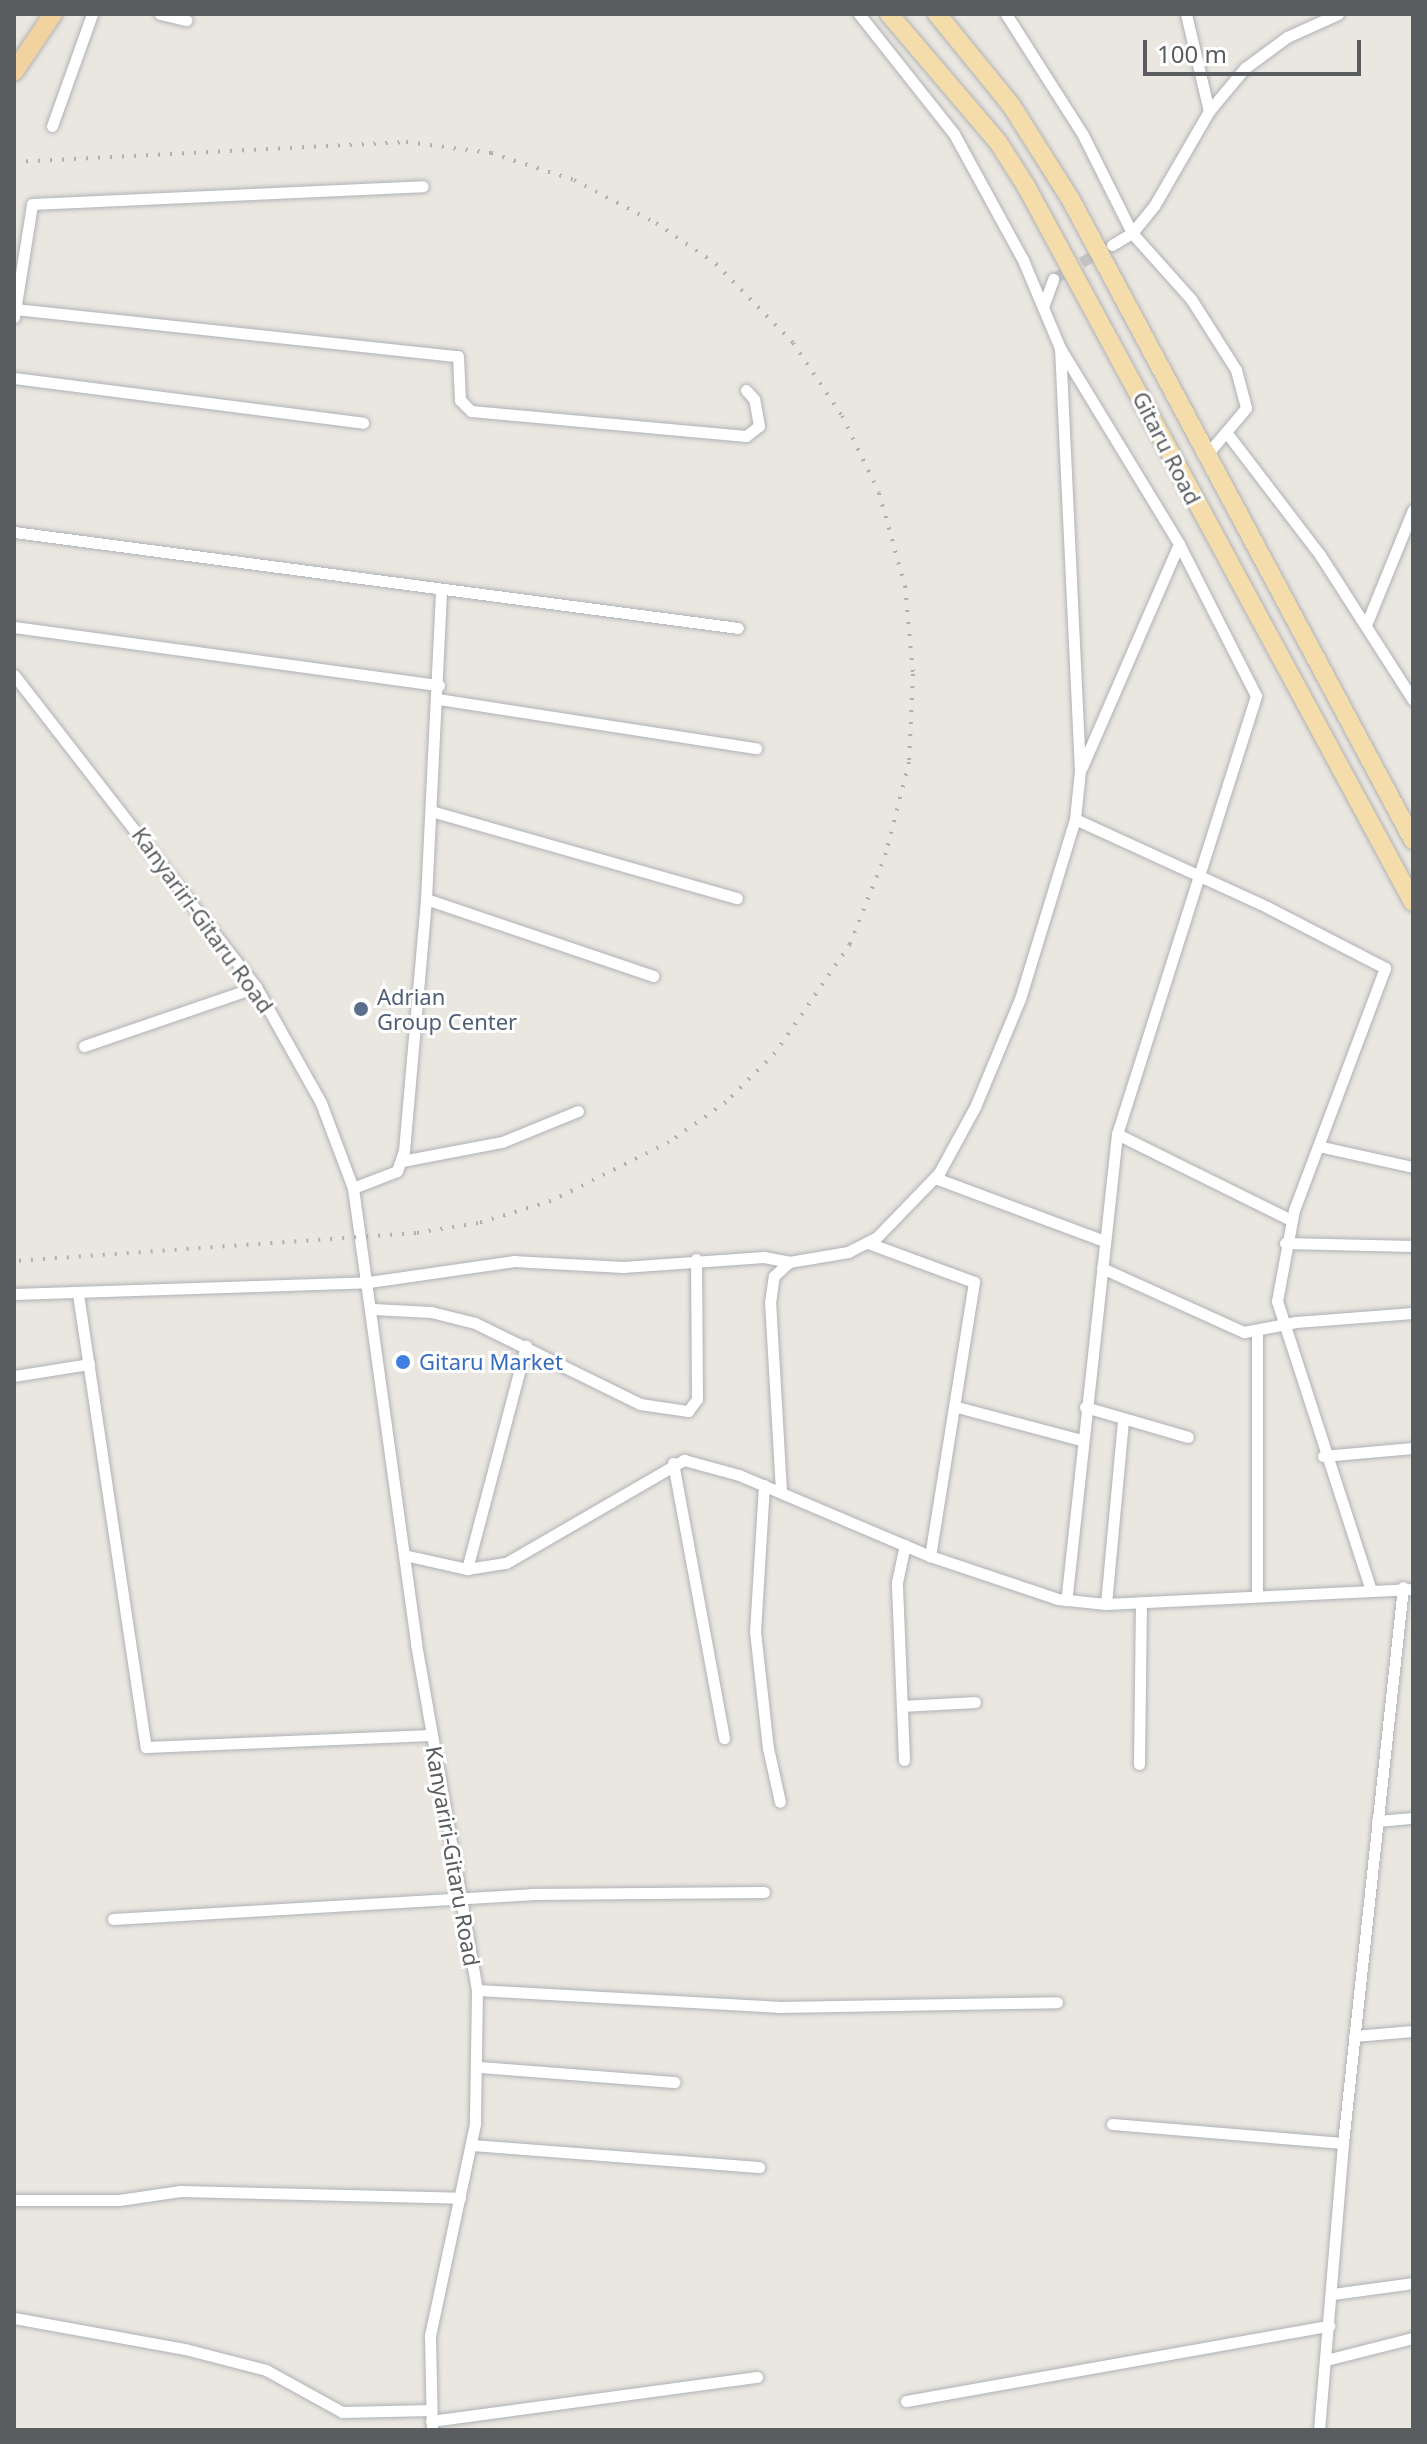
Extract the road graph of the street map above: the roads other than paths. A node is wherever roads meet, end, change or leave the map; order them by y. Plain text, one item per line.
1 (53, 14) edge
2 (92, 14) edge
3 (160, 14) edge
4 (859, 14) edge
5 (889, 14) edge
6 (937, 14) edge
7 (1006, 14) edge
8 (1186, 14) edge
9 (1338, 14) edge
10 (186, 20) dead end
11 (14, 72) edge
12 (1209, 111) junction
13 (52, 126) dead end
14 (423, 186) dead end
15 (1132, 233) junction
16 (1112, 245) tunnel mouth
17 (1053, 279) tunnel mouth
18 (1043, 308) junction
19 (15, 313) edge
20 (1060, 348) junction
21 (14, 378) edge
22 (746, 390) dead end
23 (363, 423) dead end
24 (1226, 432) junction
25 (1209, 452) junction
26 (1413, 510) edge
27 (14, 532) edge
28 (1179, 544) junction
29 (441, 589) junction
30 (1366, 625) junction
31 (14, 627) edge
32 (738, 628) dead end
33 (14, 675) edge
34 (439, 685) junction
35 (438, 699) junction
36 (1413, 700) edge
37 (756, 748) dead end
38 (1080, 771) junction
39 (431, 811) junction
40 (1075, 819) junction
41 (1413, 840) edge
42 (1199, 875) junction
43 (737, 898) dead end
44 (426, 899) junction
45 (1413, 902) edge
46 (653, 976) dead end
47 (256, 987) junction
48 (84, 1046) dead end
49 (578, 1111) dead end
50 (1117, 1134) junction
51 (1318, 1146) junction
52 (402, 1161) junction
53 (1413, 1167) edge
54 (935, 1178) junction
55 (353, 1188) junction
56 (1291, 1220) junction
57 (1104, 1241) junction
58 (868, 1243) junction
59 (1285, 1243) junction
60 (1413, 1246) edge
61 (696, 1259) junction
62 (789, 1262) junction
63 (1102, 1268) junction
64 (369, 1282) junction
65 (14, 1294) edge
66 (78, 1294) junction
67 (373, 1309) junction
68 (1413, 1313) edge
69 (1280, 1325) junction
70 (1257, 1332) junction
71 (526, 1346) junction
72 (89, 1364) junction
73 (14, 1376) edge
74 (957, 1407) junction
75 (1085, 1407) junction
76 (1123, 1419) junction
77 (1188, 1437) dead end
78 (1081, 1440) junction
79 (1413, 1448) edge
80 (1323, 1456) junction
81 (673, 1463) junction
82 (764, 1485) junction
83 (781, 1491) junction
84 (905, 1545) junction
85 (404, 1555) junction
86 (930, 1556) junction
87 (467, 1569) junction
88 (1370, 1588) junction
89 (1408, 1588) edge
90 (1257, 1595) junction
91 (1066, 1600) junction
92 (1141, 1602) junction
93 (1106, 1604) junction
94 (975, 1702) dead end
95 (902, 1706) junction
96 (431, 1735) junction
97 (724, 1738) dead end
98 (904, 1760) dead end
99 (1139, 1764) dead end
100 (780, 1802) dead end
101 (1413, 1818) edge
102 (1377, 1821) junction
103 (764, 1892) dead end
104 (463, 1898) junction
105 (113, 1919) dead end
106 (477, 1990) junction
107 (1057, 2002) dead end
108 (1413, 2031) edge
109 (1354, 2036) junction
110 (479, 2067) junction
111 (674, 2082) dead end
112 (1112, 2124) dead end
113 (1343, 2143) junction
114 (471, 2145) junction
115 (759, 2167) dead end
116 (460, 2198) junction
117 (14, 2200) edge
118 (1413, 2283) edge
119 (1333, 2294) junction
120 (14, 2318) edge
121 (1329, 2326) junction
122 (1413, 2338) edge
123 (1326, 2360) junction
124 (757, 2377) dead end
125 (906, 2401) dead end
126 (431, 2420) edge
127 (1316, 2429) edge

1 - 11 highway
2 - 13 street
3 - 10 street
4 - 18 street
5 - 45 main road, Gitaru Road
6 - 25 main road, Gitaru Road
7 - 15 street
8 - 12 street
9 - 12 street
12 - 15 street
14 - 19 street
15 - 16 street
15 - 24 street
17 - 18 street
18 - 20 street
19 - 22 street
20 - 28 street
20 - 38 street
21 - 23 street
24 - 25 street
24 - 30 street
25 - 41 main road, Gitaru Road
26 - 30 street
27 - 29 street
28 - 38 street
28 - 42 street
29 - 32 street
29 - 34 street
30 - 36 street
31 - 34 street
33 - 47 street, Kanyariri-Gitaru Road
34 - 35 street
35 - 37 street
35 - 39 street
38 - 40 street
39 - 43 street
39 - 44 street
40 - 42 street
40 - 54 street
42 - 50 street
42 - 51 street
44 - 46 street
44 - 52 street
47 - 48 street
47 - 55 street, Kanyariri-Gitaru Road
49 - 52 street
50 - 56 street
50 - 57 street
51 - 53 street
51 - 56 street
52 - 55 street
54 - 57 street
54 - 58 street
55 - 64 street, Kanyariri-Gitaru Road
56 - 59 street
57 - 63 street
58 - 62 street
58 - 74 street
59 - 60 street
59 - 69 street
61 - 62 street
61 - 64 street
61 - 71 street
62 - 83 street
63 - 70 street
63 - 75 street
64 - 66 street
64 - 67 street, Kanyariri-Gitaru Road
65 - 66 street
66 - 72 street
67 - 71 street
67 - 85 street, Kanyariri-Gitaru Road
68 - 69 street
69 - 70 street
69 - 80 street
70 - 90 street
71 - 87 street
72 - 73 street
72 - 96 street
74 - 78 street
74 - 86 street
75 - 76 street
75 - 78 street
76 - 77 street
76 - 93 street
78 - 91 street
79 - 80 street
80 - 88 street
81 - 82 street
81 - 87 street
81 - 97 street
82 - 83 street
82 - 100 street
83 - 84 street
84 - 86 street
84 - 95 street
85 - 87 street
85 - 96 street, Kanyariri-Gitaru Road
86 - 91 street
88 - 89 street
88 - 90 street
89 - 102 street
90 - 92 street
91 - 93 street
92 - 93 street
92 - 99 street
94 - 95 street
95 - 98 street
96 - 104 street, Kanyariri-Gitaru Road
101 - 102 street
102 - 109 street
103 - 104 street
104 - 105 street
104 - 106 street, Kanyariri-Gitaru Road
106 - 107 street
106 - 110 street, Kanyariri-Gitaru Road
108 - 109 street
109 - 113 street
110 - 111 street
110 - 114 street, Kanyariri-Gitaru Road
112 - 113 street
113 - 119 street
114 - 115 street
114 - 116 street, Kanyariri-Gitaru Road
116 - 117 street
116 - 126 street, Kanyariri-Gitaru Road
118 - 119 street
119 - 121 street
120 - 126 street
121 - 123 street
121 - 125 street
122 - 123 street
123 - 127 street
124 - 126 street

